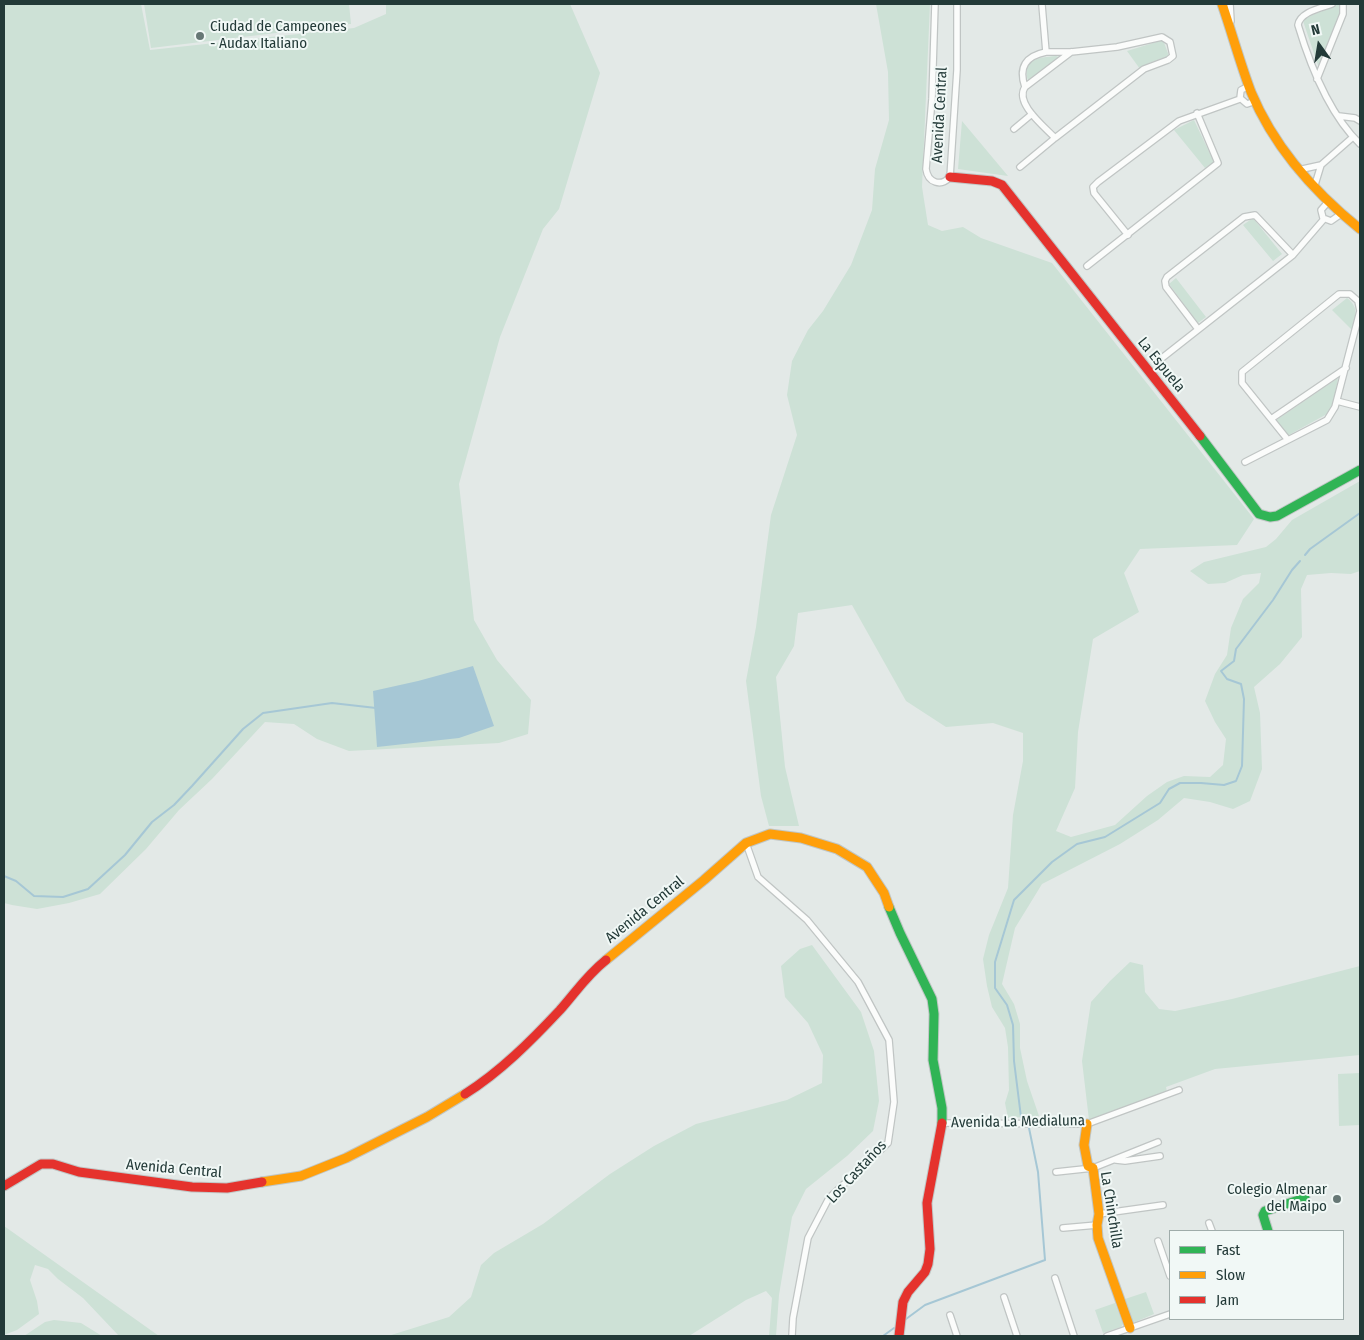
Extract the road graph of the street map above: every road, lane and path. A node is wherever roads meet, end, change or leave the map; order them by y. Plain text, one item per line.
1 (935, 4) edge
2 (957, 4) edge
3 (1041, 4) edge
4 (1222, 4) edge
5 (1230, 4) edge
6 (1332, 4) edge
7 (1343, 4) edge
8 (1231, 28) junction
9 (1046, 52) junction
10 (1071, 52) junction
11 (1317, 79) junction
12 (1249, 86) junction
13 (1025, 87) junction
14 (1240, 99) junction
15 (1256, 101) junction
16 (1197, 113) junction
17 (1032, 114) junction
18 (1339, 116) junction
19 (1360, 121) edge
20 (1014, 129) dead end
21 (1353, 137) junction
22 (1055, 138) junction
23 (1360, 144) edge
24 (1321, 165) junction
25 (1020, 168) dead end
26 (1298, 170) junction
27 (950, 177) junction
28 (1314, 188) junction
29 (1328, 202) junction
30 (1341, 214) junction
31 (1324, 220) junction
32 (1360, 229) edge
33 (1128, 235) junction
34 (1293, 255) junction
35 (1087, 266) dead end
36 (1198, 329) junction
37 (1162, 358) dead end
38 (1346, 368) junction
39 (1337, 401) junction
40 (1360, 407) edge
41 (1271, 419) junction
42 (1288, 440) junction
43 (1245, 462) dead end
44 (1360, 470) edge
45 (746, 843) junction
46 (1179, 1090) dead end
47 (942, 1124) junction
48 (1087, 1124) junction
49 (1158, 1142) dead end
50 (1160, 1156) dead end
51 (1114, 1160) junction
52 (1093, 1168) junction
53 (1056, 1172) dead end
54 (4, 1186) edge
55 (1305, 1198) dead end
56 (1164, 1205) dead end
57 (1098, 1214) junction
58 (1097, 1224) junction
59 (1210, 1224) dead end
60 (1063, 1228) dead end
61 (1212, 1230) edge
62 (1268, 1230) edge
63 (1158, 1241) dead end
64 (1169, 1273) edge
65 (1055, 1278) dead end
66 (1004, 1297) dead end
67 (1169, 1314) edge
68 (950, 1315) dead end
69 (1130, 1328) junction
70 (792, 1336) edge
71 (899, 1336) edge
72 (957, 1336) edge
73 (1017, 1336) edge
74 (1074, 1336) edge
75 (1107, 1336) edge

1 - 27 street, Avenida Central
2 - 27 street, Avenida Central
3 - 9 street
4 - 8 street
5 - 8 street
6 - 11 street
7 - 11 street
8 - 12 street
9 - 10 street
9 - 13 street
10 - 13 street
10 - 22 street
11 - 18 street
12 - 14 street
12 - 15 street
13 - 17 street
14 - 15 street
14 - 16 street
15 - 26 street
16 - 33 street
16 - 33 street
17 - 20 street
17 - 22 street
18 - 19 street
18 - 21 street
21 - 23 street
21 - 24 street
22 - 25 street
24 - 26 street
24 - 28 street
26 - 28 street
27 - 44 street, La Espuela
28 - 29 street
29 - 30 street
29 - 31 street
30 - 31 street
30 - 32 street
31 - 34 street
33 - 35 street
34 - 36 street
34 - 36 street
36 - 37 street
38 - 39 street
38 - 41 street
38 - 41 street
39 - 40 street
39 - 42 street
41 - 42 street
42 - 43 street
45 - 47 street, Avenida Central
45 - 54 street, Avenida Central
45 - 70 street, Los Castaños
46 - 48 street, Avenida La Medialuna
47 - 48 street, Avenida La Medialuna
47 - 71 street, Avenida Central
48 - 52 street, La Chinchilla
49 - 51 street
50 - 51 street
51 - 52 street
52 - 53 street
52 - 57 street, La Chinchilla
55 - 62 street
56 - 57 street
57 - 58 street, La Chinchilla
58 - 60 street
58 - 69 street, La Chinchilla
59 - 61 street
63 - 64 street
65 - 74 street
66 - 73 street
67 - 69 street
68 - 72 street
69 - 75 street

